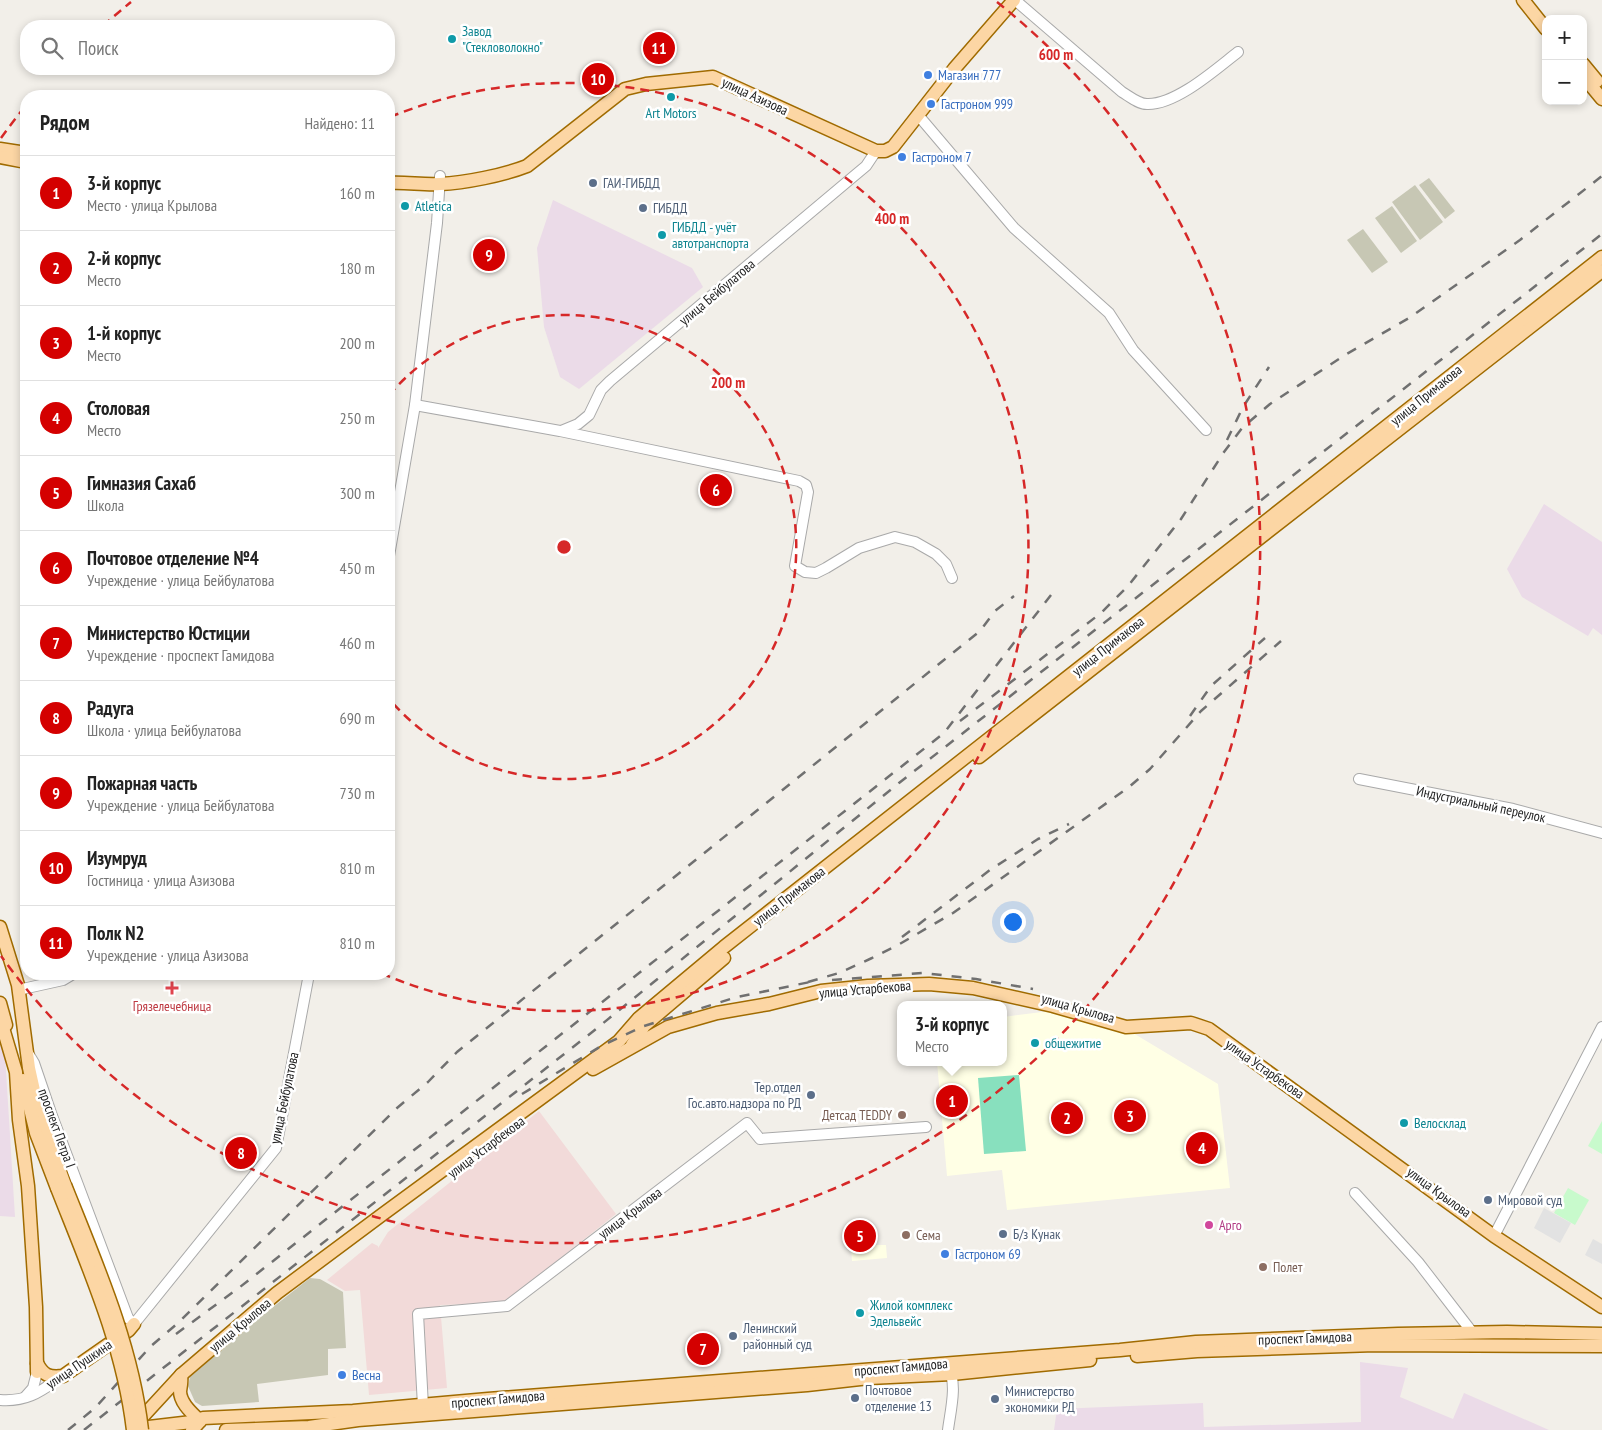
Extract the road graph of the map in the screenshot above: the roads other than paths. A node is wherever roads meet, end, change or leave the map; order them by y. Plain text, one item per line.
1 (1006, 0) edge
2 (1015, 0) edge
3 (1523, 0) edge
4 (1532, 0) edge
5 (1544, 15) edge
6 (1542, 24) edge
7 (1238, 52) dead end
8 (1587, 69) edge
9 (1587, 81) edge
10 (1602, 87) edge
11 (1602, 100) edge
12 (918, 115) junction
13 (0, 149) edge
14 (876, 151) junction
15 (20, 153) edge
16 (0, 157) edge
17 (20, 161) edge
18 (395, 176) edge
19 (440, 180) junction
20 (395, 183) edge
21 (1602, 256) edge
22 (1602, 271) edge
23 (415, 405) junction
24 (1206, 430) dead end
25 (560, 431) junction
26 (395, 521) edge
27 (952, 578) dead end
28 (1359, 778) dead end
29 (1602, 833) edge
30 (0, 927) edge
31 (0, 971) edge
32 (63, 980) edge
33 (308, 980) edge
34 (18, 988) junction
35 (0, 1004) edge
36 (0, 1018) edge
37 (1602, 1027) edge
38 (646, 1028) junction
39 (625, 1039) junction
40 (26, 1050) junction
41 (926, 1127) dead end
42 (61, 1187) junction
43 (1356, 1194) dead end
44 (1495, 1235) junction
45 (1602, 1306) edge
46 (134, 1324) junction
47 (1472, 1332) junction
48 (1602, 1334) edge
49 (1602, 1346) edge
50 (37, 1367) junction
51 (948, 1369) junction
52 (63, 1376) junction
53 (181, 1378) junction
54 (0, 1400) edge
55 (22, 1400) junction
56 (489, 1404) junction
57 (423, 1406) junction
58 (309, 1412) junction
59 (357, 1420) edge
60 (199, 1422) edge
61 (329, 1422) edge
62 (141, 1428) edge
63 (309, 1428) edge
64 (226, 1430) edge
65 (948, 1430) edge

1 - 19 main road, улица Азизова
2 - 7 street
2 - 12 main road
3 - 6 main road
4 - 5 main road
8 - 10 main road
9 - 11 main road
12 - 14 main road
12 - 24 street
13 - 15 main road
14 - 19 main road, улица Азизова
14 - 25 street, улица Бейбулатова
16 - 17 main road
18 - 19 main road, улица Азизова
19 - 20 main road, улица Азизова
19 - 23 street
21 - 39 main road, улица Примакова
22 - 38 main road, улица Примакова
23 - 25 street
23 - 26 street
25 - 27 street
28 - 29 street, Индустриальный переулок
30 - 34 main road, проспект Петра I
31 - 34 main road
32 - 34 street
33 - 46 street, улица Бейбулатова
34 - 40 main road, проспект Петра I
35 - 42 main road
36 - 50 main road
37 - 44 street
38 - 39 main road, улица Примакова
38 - 44 main road, улица Крылова
39 - 44 main road, улица Устарбекова
39 - 53 main road, улица Устарбекова
40 - 42 main road
40 - 46 street, проспект Петра I
41 - 57 street, улица Крылова
42 - 62 main road, bridge
43 - 47 street
44 - 45 main road, улица Крылова
46 - 52 main road, улица Пушкина
47 - 48 main road, проспект Гамидова
47 - 51 main road, проспект Гамидова
49 - 51 main road, проспект Гамидова
50 - 52 main road
50 - 55 street
51 - 56 main road, проспект Гамидова
51 - 65 street
52 - 55 street, улица Пушкина
53 - 60 main road
53 - 62 main road, улица Устарбекова
54 - 55 street
56 - 57 main road, проспект Гамидова
56 - 59 main road, проспект Гамидова
57 - 59 main road, проспект Гамидова
58 - 60 main road, проспект Гамидова
58 - 61 main road, проспект Гамидова
58 - 63 street
59 - 61 main road, проспект Гамидова
60 - 62 main road, проспект Гамидова
61 - 63 main road, проспект Гамидова
63 - 64 main road, проспект Гамидова

